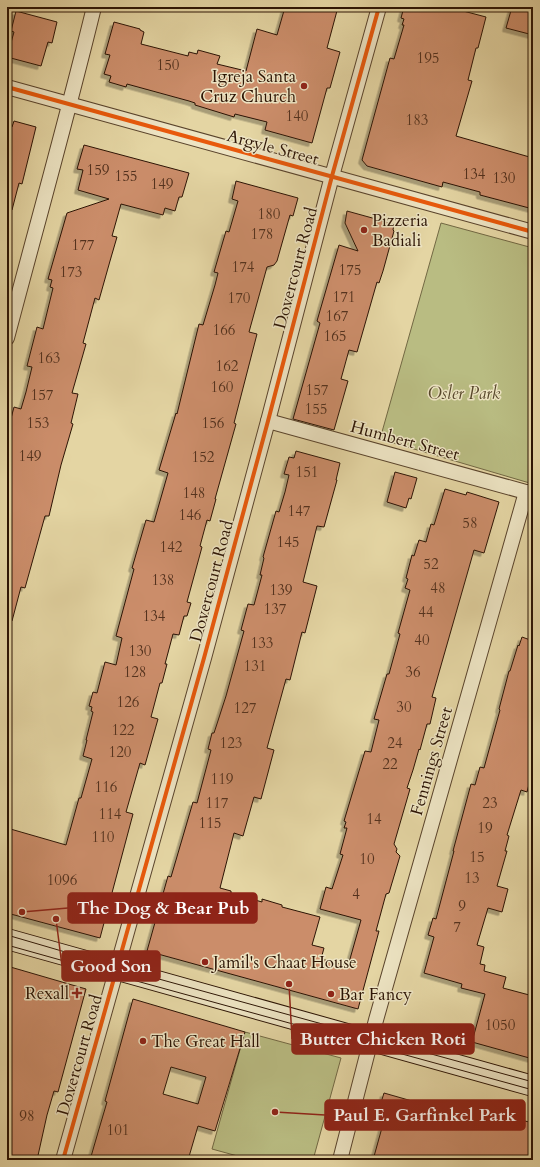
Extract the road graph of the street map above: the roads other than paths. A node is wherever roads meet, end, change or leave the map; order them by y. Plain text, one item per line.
1 (94, 7) edge
2 (379, 7) edge
3 (7, 87) edge
4 (70, 104) junction
5 (332, 176) junction
6 (533, 232) edge
7 (7, 338) edge
8 (268, 421) junction
9 (530, 493) edge
10 (7, 939) edge
11 (116, 971) junction
12 (371, 1041) junction
13 (533, 1086) edge
14 (63, 1160) edge
15 (340, 1160) edge

1 - 4 street
2 - 5 street, Dovercourt Road
3 - 4 street, Argyle Street
4 - 5 street, Argyle Street
4 - 7 street
5 - 6 street, Argyle Street
5 - 8 street, Dovercourt Road
8 - 9 street, Humbert Street
8 - 11 street, Dovercourt Road
9 - 12 street, Fennings Street
10 - 11 main road
11 - 12 main road
11 - 14 street, Dovercourt Road
12 - 13 main road
12 - 15 street, Fennings Street

